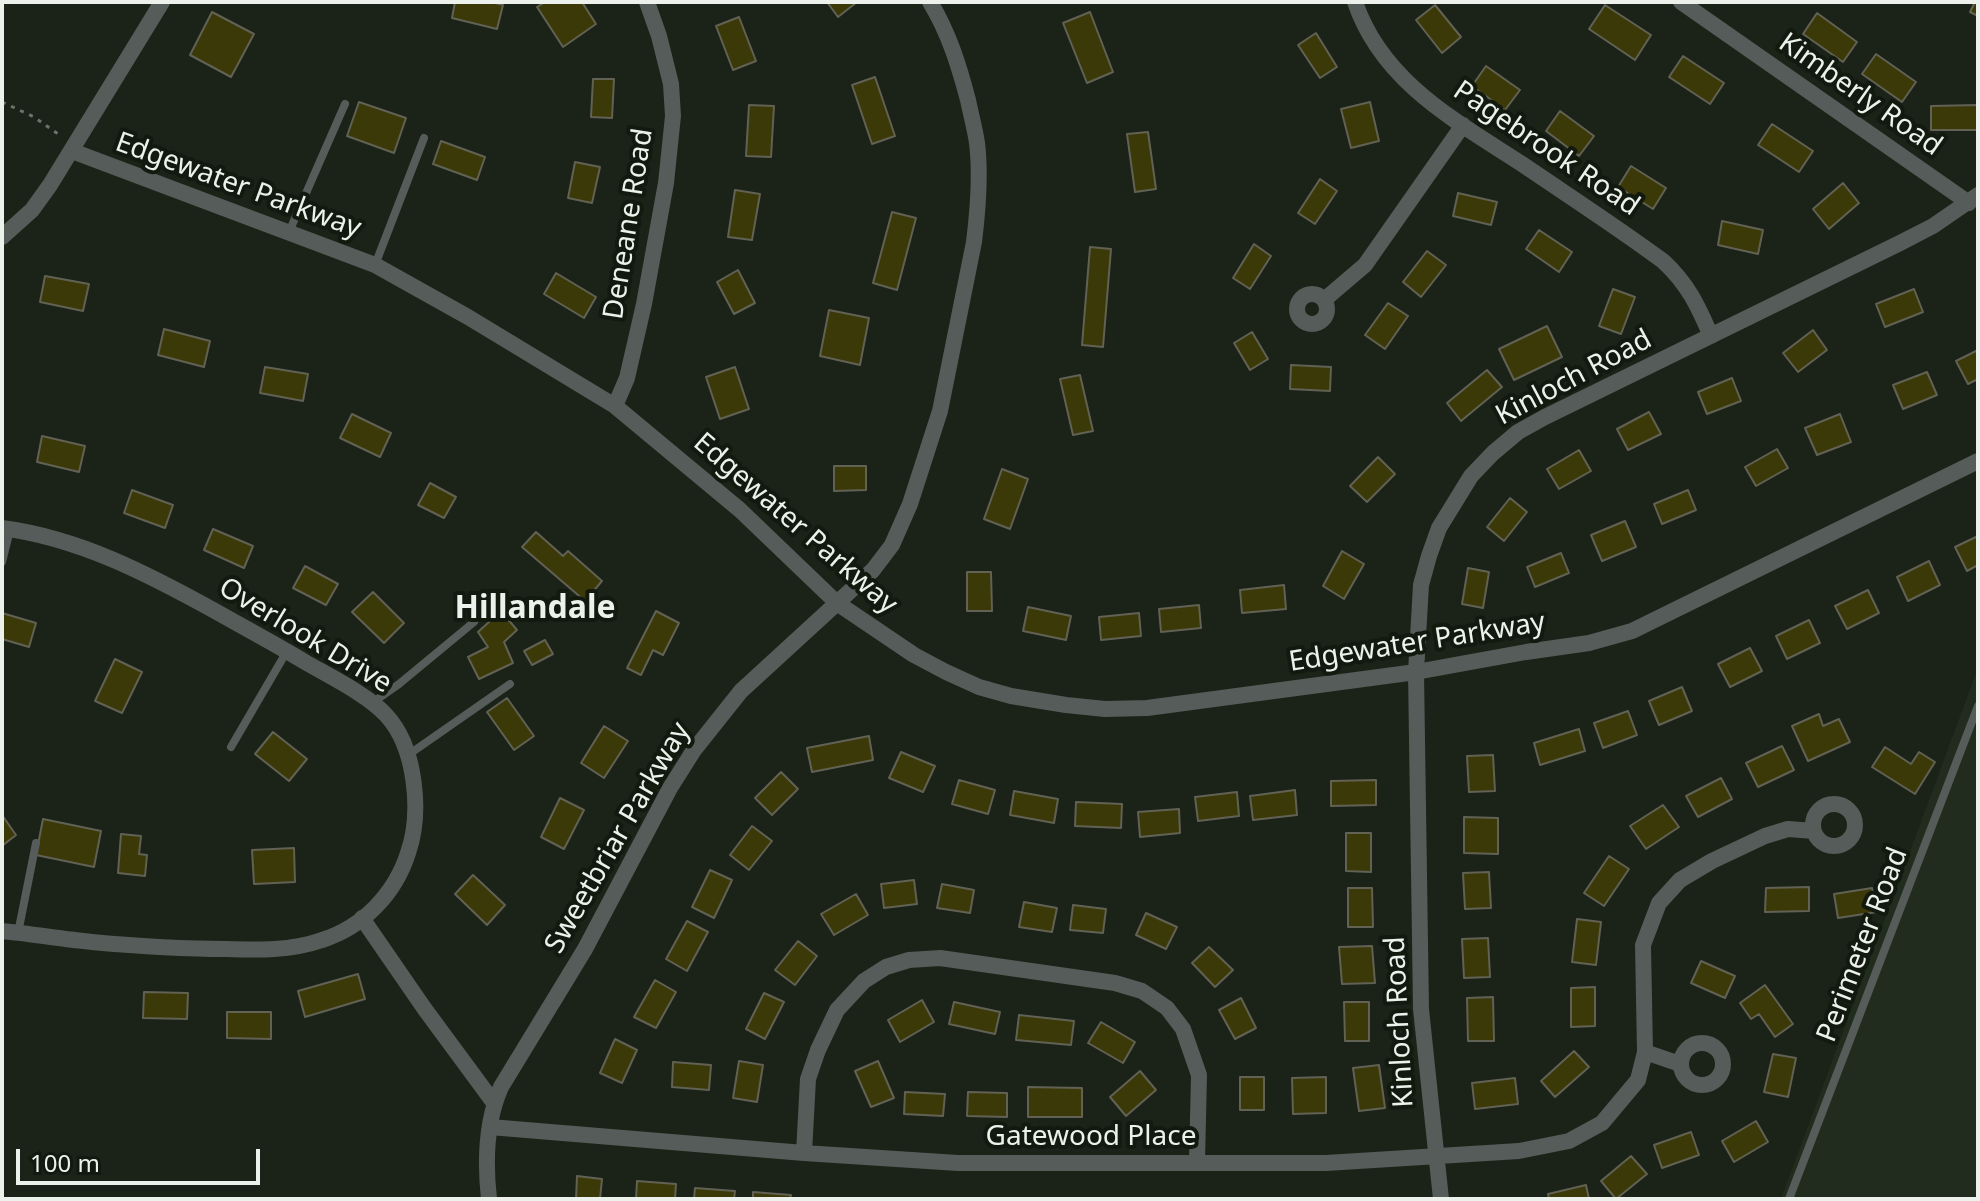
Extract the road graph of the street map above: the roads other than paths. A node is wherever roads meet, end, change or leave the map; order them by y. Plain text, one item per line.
1 (162, 2) edge
2 (647, 2) edge
3 (930, 2) edge
4 (1355, 2) edge
5 (1681, 2) edge
6 (345, 104) dead end
7 (1463, 125) junction
8 (424, 138) dead end
9 (74, 147) junction
10 (1973, 199) edge
11 (289, 233) junction
12 (2, 237) edge
13 (375, 265) junction
14 (1324, 300) dead end
15 (1711, 336) junction
16 (615, 406) junction
17 (1978, 461) edge
18 (6, 528) edge
19 (2, 562) edge
20 (837, 603) junction
21 (474, 622) dead end
22 (287, 651) junction
23 (1416, 672) junction
24 (510, 684) dead end
25 (372, 703) junction
26 (1978, 706) edge
27 (231, 747) dead end
28 (408, 755) junction
29 (1814, 831) dead end
30 (36, 843) dead end
31 (362, 918) junction
32 (10, 932) edge
33 (1645, 1052) junction
34 (1680, 1064) dead end
35 (494, 1103) junction
36 (490, 1127) junction
37 (804, 1153) junction
38 (1435, 1156) junction
39 (1197, 1162) junction
40 (489, 1199) edge
41 (1441, 1199) edge
42 (1789, 1199) edge

1 - 9 street
2 - 16 street, Deneane Road
3 - 20 street, Sweetbriar Parkway
4 - 7 street, Pagebrook Road
5 - 10 street, Kimberly Road
6 - 11 lane
7 - 14 street
7 - 15 street, Pagebrook Road
8 - 13 lane
9 - 11 street, Edgewater Parkway
9 - 12 street
10 - 15 street, Kinloch Road
11 - 13 street, Edgewater Parkway
13 - 16 street, Edgewater Parkway
15 - 23 street, Kinloch Road
16 - 20 street, Edgewater Parkway
17 - 23 street, Edgewater Parkway
18 - 19 lane
18 - 22 street, Overlook Drive
20 - 23 street, Edgewater Parkway
20 - 35 street, Sweetbriar Parkway
21 - 25 lane
22 - 25 street, Overlook Drive
22 - 27 lane
23 - 38 street, Kinloch Road
24 - 28 lane
25 - 28 street, Overlook Drive
26 - 42 lane, Perimeter Road
28 - 31 street, Overlook Drive
29 - 33 street, Gatewood Place
30 - 32 lane
31 - 32 street, Overlook Drive
31 - 35 street
33 - 34 street
33 - 38 street, Gatewood Place
35 - 36 street, Sweetbriar Parkway
36 - 37 street, Gatewood Place
36 - 40 street, Sweetbriar Parkway
37 - 39 street, Gatewood Place
37 - 39 street
38 - 39 street, Gatewood Place
38 - 41 street, Kinloch Road

